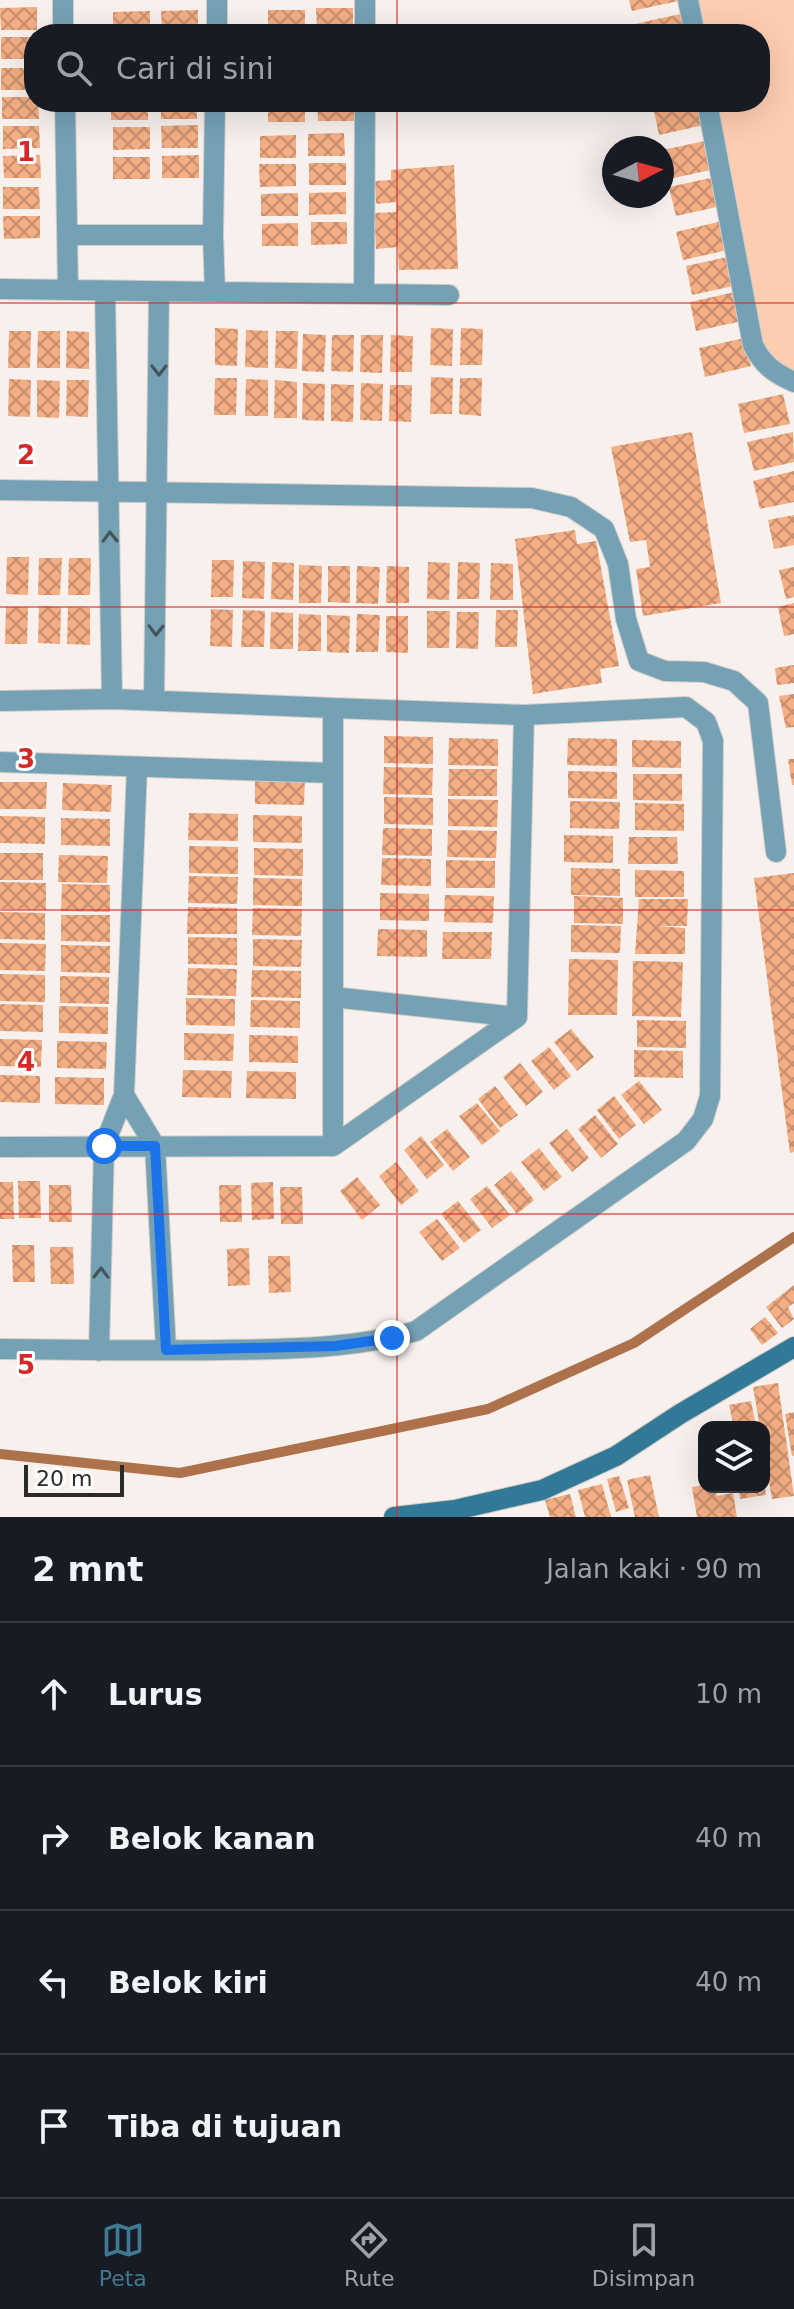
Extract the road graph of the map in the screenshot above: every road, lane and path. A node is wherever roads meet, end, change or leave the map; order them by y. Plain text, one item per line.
1 (63, 0) edge
2 (217, 0) edge
3 (365, 0) edge
4 (688, 0) edge
5 (63, 24) edge
6 (217, 24) edge
7 (365, 24) edge
8 (693, 24) edge
9 (65, 112) edge
10 (215, 112) edge
11 (365, 112) edge
12 (709, 112) edge
13 (67, 235) junction
14 (213, 235) junction
15 (0, 289) edge
16 (68, 290) junction
17 (105, 292) junction
18 (159, 292) junction
19 (215, 292) junction
20 (364, 294) junction
21 (449, 295) dead end
22 (794, 382) edge
23 (0, 490) edge
24 (110, 490) junction
25 (158, 493) junction
26 (112, 699) junction
27 (154, 700) junction
28 (0, 701) edge
29 (333, 708) junction
30 (524, 715) junction
31 (0, 762) edge
32 (137, 767) junction
33 (333, 773) junction
34 (776, 852) dead end
35 (333, 997) junction
36 (517, 1017) junction
37 (124, 1095) junction
38 (104, 1146) junction
39 (155, 1146) junction
40 (333, 1146) junction
41 (0, 1147) edge
42 (794, 1347) edge
43 (0, 1349) edge
44 (166, 1350) junction
45 (99, 1351) junction
46 (394, 1517) edge

1 - 5 street
2 - 6 street
3 - 7 street
4 - 8 street
9 - 13 street
10 - 14 street
11 - 20 street
12 - 22 street
13 - 14 street
13 - 16 street
14 - 19 street
15 - 16 street
16 - 17 street
17 - 18 street
17 - 24 street
18 - 19 street
18 -> 25 street
19 - 20 street
20 - 21 street
23 - 24 street
24 - 25 street
26 -> 24 street
25 -> 27 street
25 - 34 street
26 - 27 street
26 - 28 street
27 - 29 street
29 - 30 street
29 - 33 street
30 - 36 street
30 - 44 street
31 - 32 street
32 - 33 street
32 - 37 street
33 - 35 street
35 - 36 street
35 - 40 street
36 - 40 street
37 - 38 street
37 - 39 street
38 - 39 street
38 - 41 street
45 -> 38 street
39 - 40 street
39 - 44 street
42 - 46 main road
43 - 45 street
44 - 45 street

